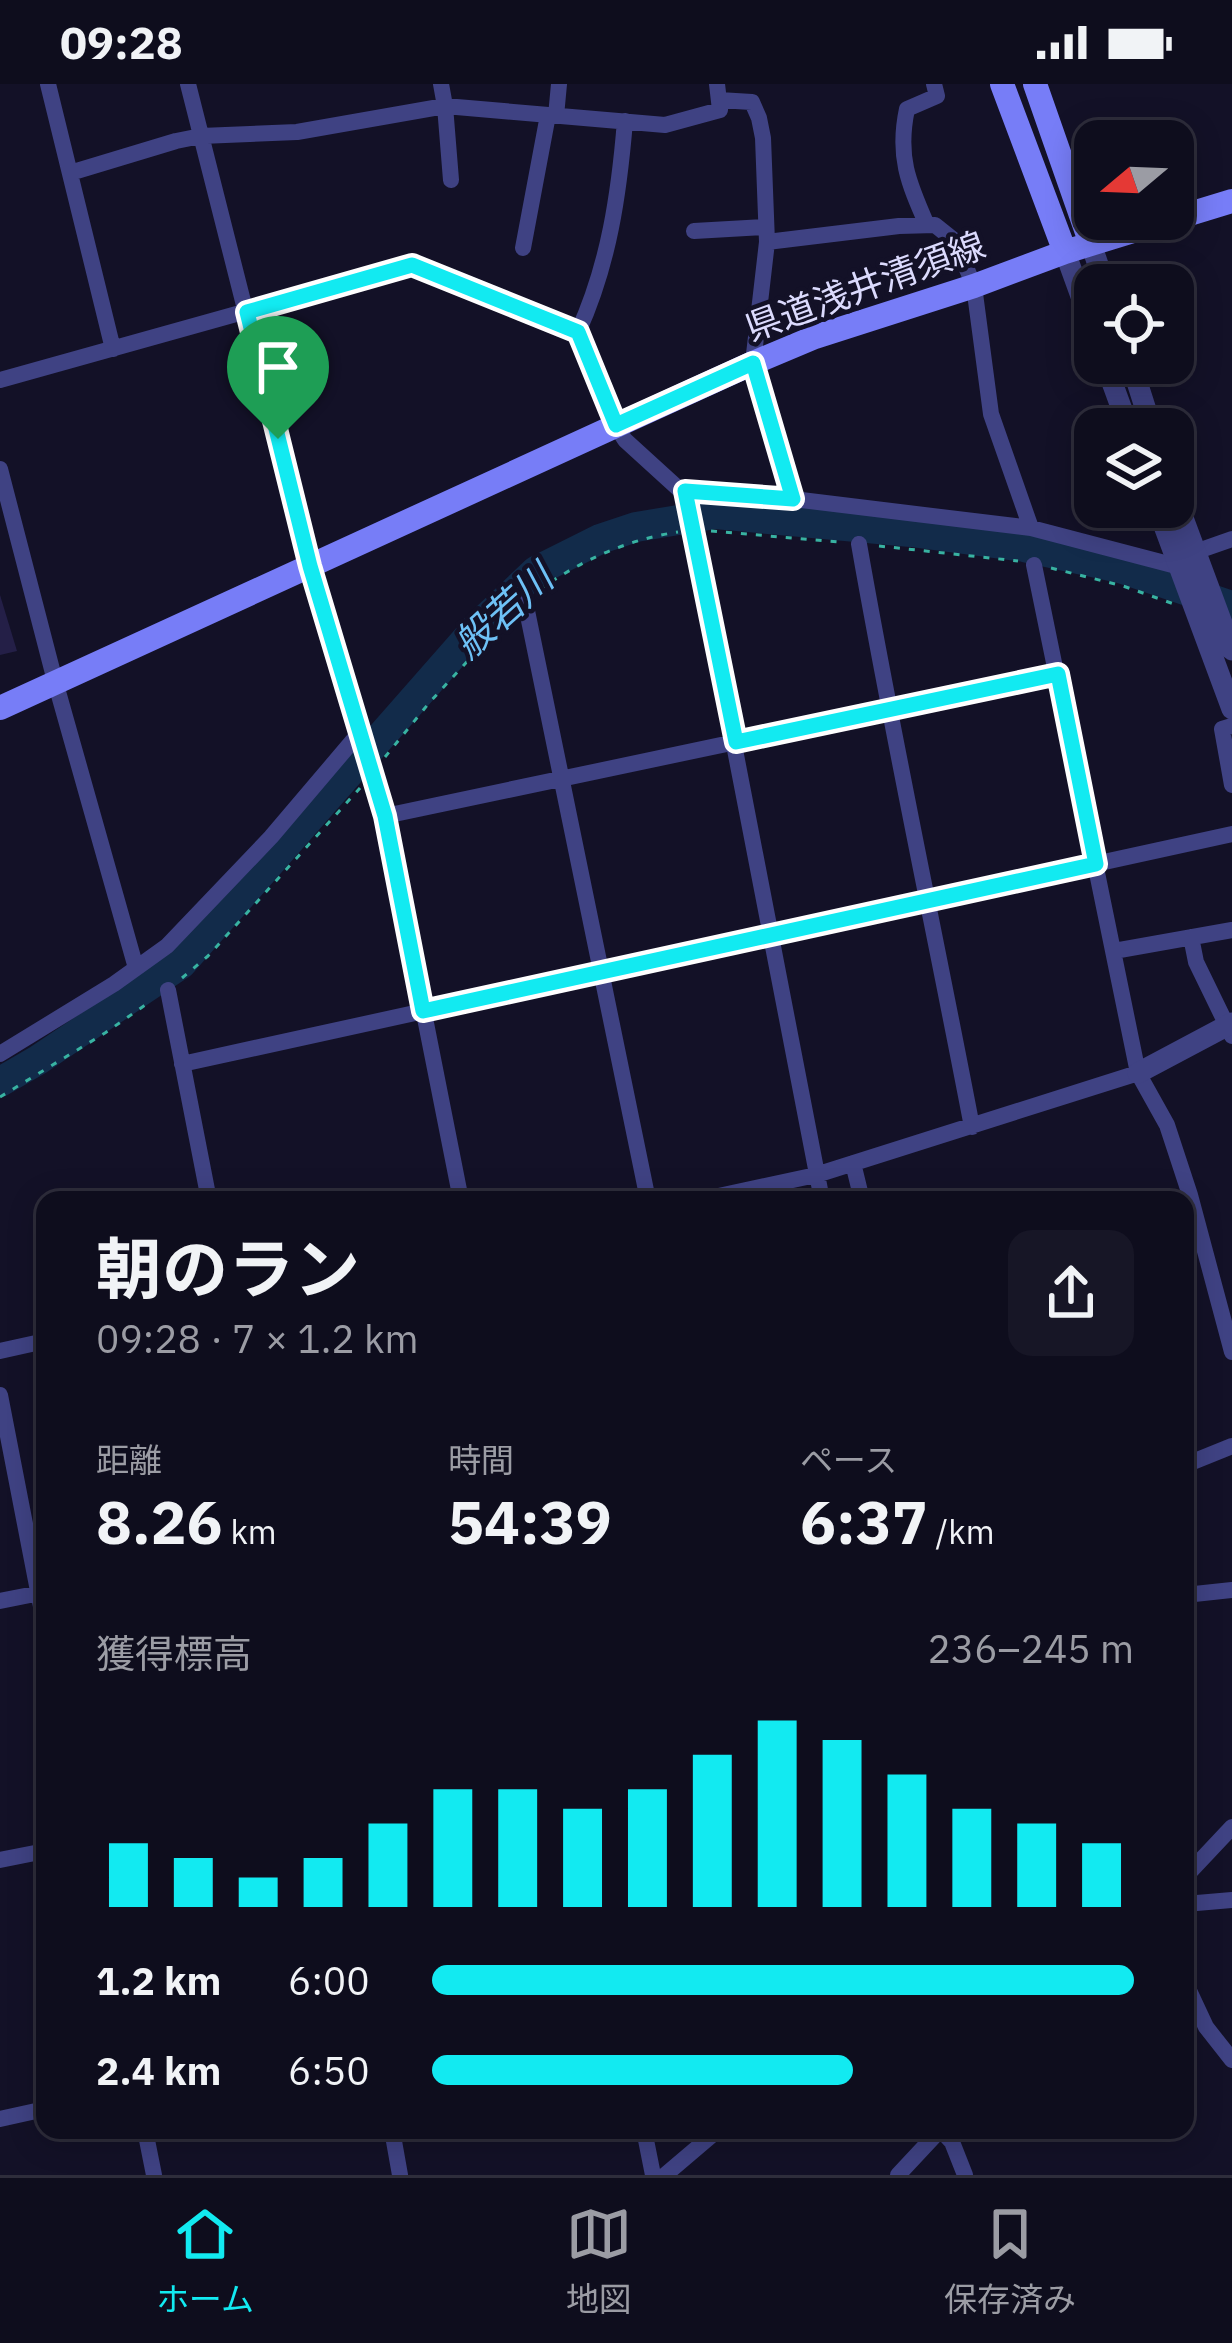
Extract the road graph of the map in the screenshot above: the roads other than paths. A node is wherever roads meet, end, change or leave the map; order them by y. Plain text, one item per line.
1 (48, 84) edge
2 (188, 84) edge
3 (441, 84) edge
4 (559, 84) edge
5 (934, 84) edge
6 (1002, 84) edge
7 (1035, 84) edge
8 (718, 92) edge
9 (445, 106) junction
10 (552, 116) junction
11 (625, 121) junction
12 (201, 136) junction
13 (70, 173) junction
14 (452, 180) dead end
15 (1232, 201) edge
16 (1194, 213) edge
17 (927, 225) junction
18 (694, 231) dead end
19 (766, 234) junction
20 (1104, 240) edge
21 (1091, 244) junction
22 (523, 248) dead end
23 (1065, 252) junction
24 (1098, 264) edge
25 (1074, 277) edge
26 (974, 286) junction
27 (247, 312) junction
28 (578, 332) junction
29 (113, 349) junction
30 (753, 363) junction
31 (0, 380) edge
32 (616, 425) junction
33 (0, 469) edge
34 (685, 491) junction
35 (793, 499) junction
36 (1031, 528) junction
37 (1168, 528) edge
38 (1180, 528) edge
39 (1232, 539) edge
40 (860, 544) dead end
41 (1034, 565) dead end
42 (1186, 565) junction
43 (310, 566) junction
44 (524, 601) dead end
45 (1232, 650) edge
46 (1058, 674) junction
47 (55, 681) junction
48 (0, 708) edge
49 (1232, 709) edge
50 (888, 710) junction
51 (1232, 726) edge
52 (361, 731) junction
53 (736, 742) junction
54 (562, 778) junction
55 (1232, 784) edge
56 (385, 816) junction
57 (1232, 834) edge
58 (1096, 864) junction
59 (929, 901) junction
60 (1232, 930) edge
61 (772, 935) junction
62 (1191, 937) junction
63 (1114, 951) junction
64 (136, 968) junction
65 (602, 972) junction
66 (168, 989) dead end
67 (423, 1011) junction
68 (1230, 1028) edge
69 (0, 1054) edge
70 (182, 1064) junction
71 (1138, 1073) junction
72 (972, 1127) junction
73 (853, 1163) junction
74 (816, 1174) junction
75 (207, 1191) edge
76 (459, 1191) edge
77 (645, 1191) edge
78 (744, 1191) edge
79 (820, 1191) edge
80 (860, 1191) edge
81 (1189, 1191) edge
82 (1194, 1210) edge
83 (36, 1343) edge
84 (0, 1351) edge
85 (1232, 1352) edge
86 (0, 1395) edge
87 (1232, 1446) edge
88 (1194, 1461) edge
89 (36, 1565) edge
90 (1232, 1590) edge
91 (36, 1594) edge
92 (1194, 1594) edge
93 (0, 1601) edge
94 (1232, 1827) edge
95 (36, 1853) edge
96 (0, 1860) edge
97 (1194, 1867) edge
98 (1232, 1900) edge
99 (1194, 1903) edge
100 (1194, 2001) edge
101 (1232, 2060) edge
102 (36, 2111) edge
103 (0, 2119) edge
104 (147, 2139) edge
105 (394, 2139) edge
106 (646, 2139) edge
107 (707, 2139) edge
108 (932, 2139) edge
109 (949, 2139) edge
110 (154, 2175) edge
111 (400, 2175) edge
112 (653, 2175) edge
113 (665, 2175) edge
114 (898, 2175) edge
115 (970, 2175) edge

1 - 13 street
2 - 12 street
3 - 9 street
4 - 10 street
5 - 17 street
6 - 23 main road
7 - 21 main road
8 - 11 street
8 - 19 street
9 - 10 street
9 - 12 street
9 - 14 street
10 - 11 street
10 - 22 street
11 - 28 street
12 - 13 street
12 - 27 street
13 - 29 street
15 - 16 main road, 県道浅井清須線
17 - 19 street
17 - 26 street
18 - 19 street
19 - 30 street
20 - 21 main road, 県道浅井清須線
21 - 23 main road, 県道浅井清須線
21 - 24 street
23 - 25 street
23 - 26 main road, 県道浅井清須線
26 - 30 main road, 県道浅井清須線
26 - 36 street
27 - 28 street
27 - 29 street
27 - 43 street
28 - 32 street
29 - 31 street
30 - 32 main road, 県道浅井清須線
30 - 35 street
32 - 34 street
32 - 43 main road, 県道浅井清須線
33 - 47 street
34 - 35 street
34 - 53 street
35 - 36 street
36 - 42 street
37 - 42 street
38 - 42 street
39 - 42 street
40 - 50 street
41 - 46 street
42 - 45 street
42 - 49 street
43 - 47 main road, 県道浅井清須線
43 - 52 street
44 - 54 street
46 - 50 street
46 - 58 street
47 - 48 main road, 県道浅井清須線
47 - 64 street
50 - 53 street
50 - 59 street
51 - 55 street
52 - 56 street
52 - 64 street
53 - 54 street
53 - 61 street
54 - 56 street
54 - 65 street
56 - 67 street
57 - 58 street
58 - 59 street
58 - 63 street
59 - 61 street
59 - 72 street
60 - 62 street
61 - 65 street
61 - 74 street
62 - 63 street
62 - 68 street
63 - 71 street
64 - 69 street
65 - 67 street
65 - 77 street
66 - 70 street
67 - 70 street
67 - 76 street
68 - 71 street
70 - 75 street
71 - 72 street
71 - 81 street
72 - 73 street
73 - 74 street
73 - 80 street
74 - 78 street
74 - 79 street
82 - 85 street
83 - 84 street
86 - 89 street
87 - 88 street
90 - 92 street
91 - 93 street
94 - 97 street
95 - 96 street
98 - 99 street
100 - 101 street
102 - 103 street
104 - 110 street
105 - 111 street
106 - 112 street
107 - 113 street
108 - 114 street
109 - 115 street

